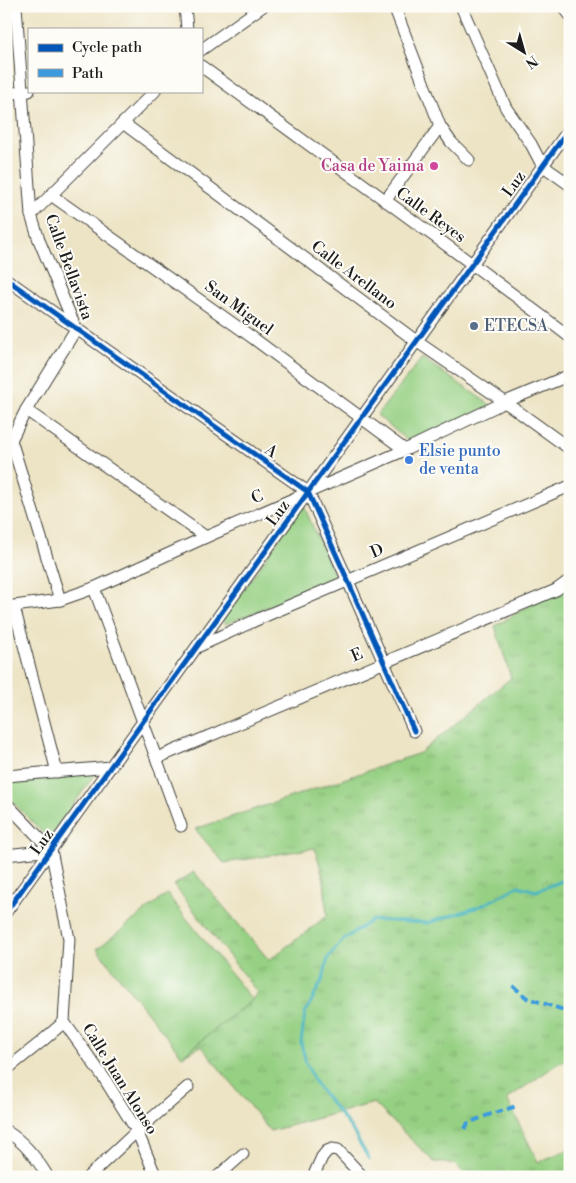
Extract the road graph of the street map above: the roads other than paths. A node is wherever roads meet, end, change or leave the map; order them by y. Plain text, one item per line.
1 (16, 6) edge
2 (185, 6) edge
3 (263, 6) edge
4 (394, 6) edge
5 (462, 6) edge
6 (563, 6) edge
7 (570, 15) edge
8 (187, 28) edge
9 (202, 49) edge
10 (202, 67) edge
11 (26, 91) edge
12 (155, 92) edge
13 (6, 94) edge
14 (123, 123) junction
15 (440, 126) junction
16 (570, 128) edge
17 (469, 160) dead end
18 (542, 165) junction
19 (570, 185) edge
20 (52, 194) junction
21 (385, 201) junction
22 (31, 215) junction
23 (472, 264) junction
24 (6, 279) edge
25 (76, 329) junction
26 (570, 337) edge
27 (416, 341) junction
28 (570, 375) edge
29 (505, 402) junction
30 (26, 410) junction
31 (362, 418) junction
32 (8, 440) edge
33 (405, 450) junction
34 (570, 450) edge
35 (570, 486) edge
36 (308, 492) junction
37 (206, 536) junction
38 (570, 580) edge
39 (348, 581) junction
40 (94, 588) junction
41 (60, 600) junction
42 (10, 607) edge
43 (197, 647) junction
44 (384, 662) junction
45 (143, 722) junction
46 (414, 731) dead end
47 (156, 758) junction
48 (111, 767) junction
49 (57, 772) junction
50 (6, 776) edge
51 (6, 803) edge
52 (181, 826) dead end
53 (51, 850) junction
54 (6, 855) edge
55 (6, 912) edge
56 (64, 1022) junction
57 (6, 1070) edge
58 (188, 1087) dead end
59 (6, 1131) edge
60 (137, 1131) junction
61 (243, 1154) dead end
62 (48, 1177) edge
63 (88, 1177) edge
64 (156, 1177) edge
65 (217, 1177) edge
66 (313, 1177) edge
67 (363, 1177) edge

1 - 11 street
2 - 8 street
3 - 9 street
4 - 15 street
5 - 18 street
6 - 7 street
10 - 21 street, Calle Reyes
11 - 13 street
11 - 22 street
12 - 14 street, Calle Bellavista
14 - 20 street, Calle Bellavista
14 - 27 street, Calle Arellano
15 - 17 street
15 - 21 street
16 - 18 street, Luz
18 - 19 street
18 - 23 street, Luz
20 - 22 street, Calle Bellavista
20 - 31 street, San Miguel
21 - 23 street, Calle Reyes
22 - 25 street, Calle Bellavista
23 - 26 street, Calle Reyes
23 - 27 street, Luz
24 - 25 street, A
25 - 30 street, Calle Bellavista
25 - 36 street, A
27 - 29 street, Calle Arellano
27 - 31 street, Luz
28 - 29 street, C
29 - 33 street, C
29 - 34 street, Calle Arellano
30 - 32 street, Calle Bellavista
30 - 37 street
31 - 33 street, San Miguel
31 - 36 street, Luz
32 - 41 street, Calle Bellavista
33 - 36 street, C
35 - 39 street, D
36 - 37 street, C
36 - 39 street
36 - 43 street, Luz
37 - 40 street, C
38 - 44 street, E
39 - 43 street, D
39 - 44 street
40 - 41 street, C
40 - 45 street
41 - 42 street, C
42 - 49 street
43 - 45 street, Luz
44 - 46 street
44 - 47 street, E
45 - 47 street
45 - 48 street, Luz
47 - 52 street
48 - 49 street
48 - 53 street, Luz
49 - 50 street
51 - 53 street
53 - 54 street
53 - 55 street, Luz
53 - 56 street, Calle Juan Alonso
56 - 57 street
56 - 60 street, Calle Juan Alonso
58 - 60 street
59 - 62 street
60 - 63 street
60 - 64 street, Calle Juan Alonso
61 - 65 street
66 - 67 street

